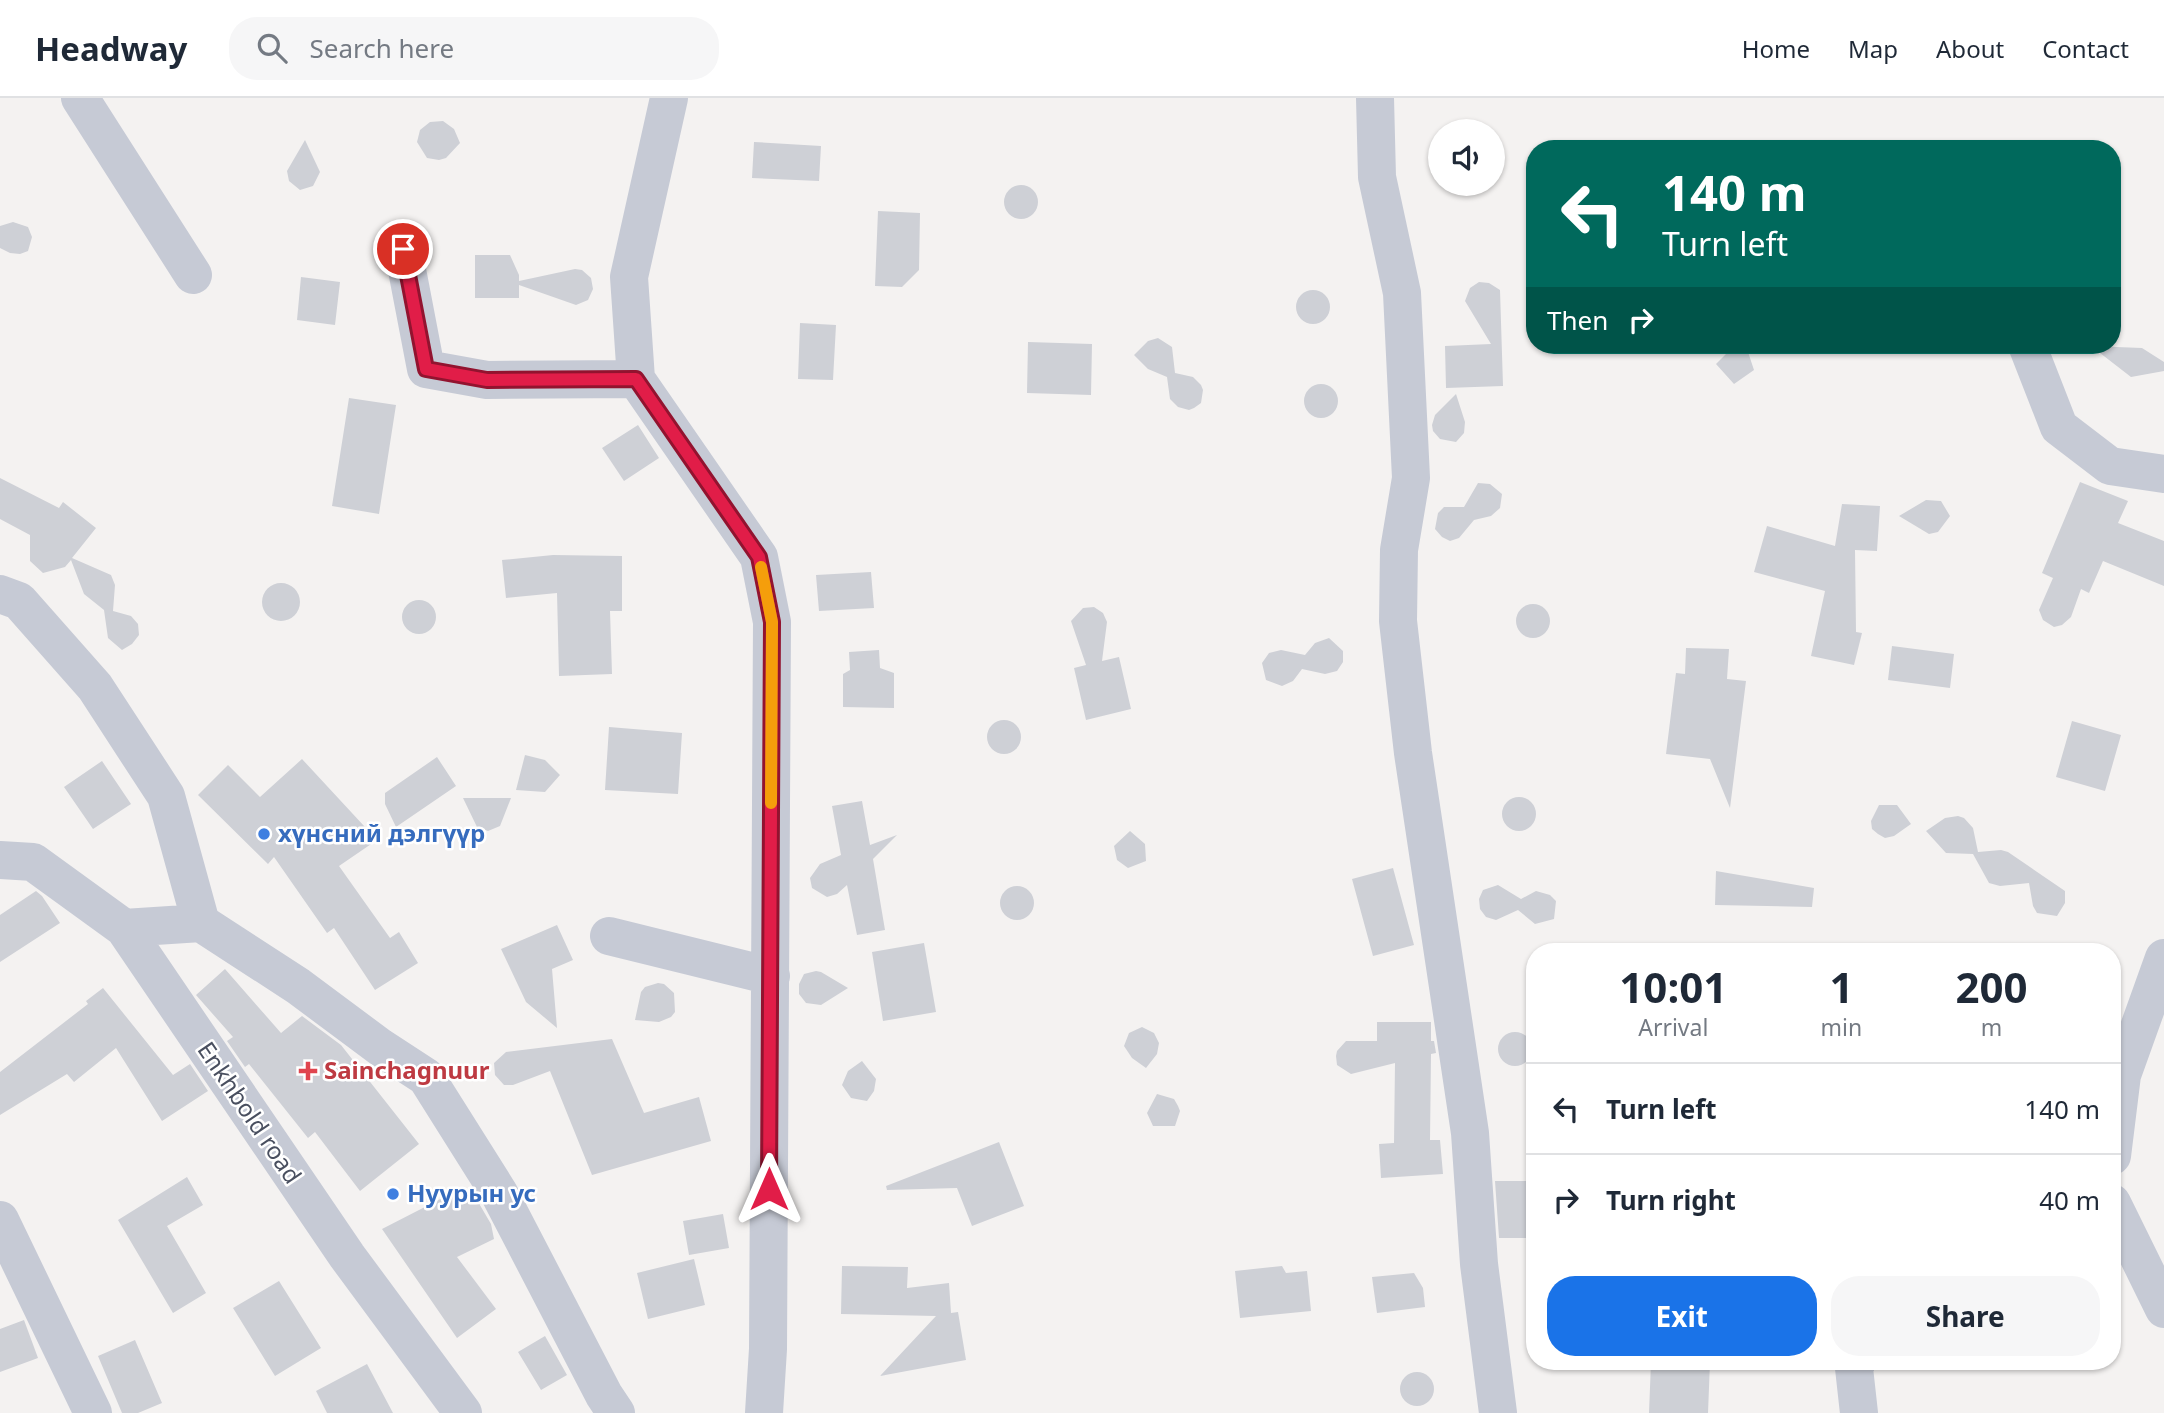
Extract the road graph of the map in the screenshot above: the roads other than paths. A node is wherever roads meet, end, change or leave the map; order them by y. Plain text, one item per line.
1 (80, 98) edge
2 (669, 98) edge
3 (1376, 98) edge
4 (403, 249) dead end
5 (193, 275) dead end
6 (2031, 354) edge
7 (636, 379) junction
8 (2164, 474) edge
9 (0, 594) edge
10 (0, 860) edge
11 (201, 923) junction
12 (124, 928) junction
13 (609, 936) dead end
14 (2164, 958) edge
15 (771, 976) junction
16 (2121, 1083) edge
17 (0, 1220) edge
18 (2121, 1221) edge
19 (2164, 1309) edge
20 (1854, 1370) edge
21 (93, 1413) edge
22 (463, 1413) edge
23 (616, 1413) edge
24 (764, 1413) edge
25 (1498, 1413) edge
26 (1859, 1413) edge

1 - 5 street
2 - 7 street
3 - 25 street
4 - 7 street
6 - 8 street
7 - 15 street
9 - 11 street
10 - 12 street, Enkhbold road
11 - 12 street
11 - 23 street
12 - 22 street, Enkhbold road
13 - 15 street
14 - 16 street
15 - 24 street
17 - 21 street
18 - 19 street
20 - 26 street

